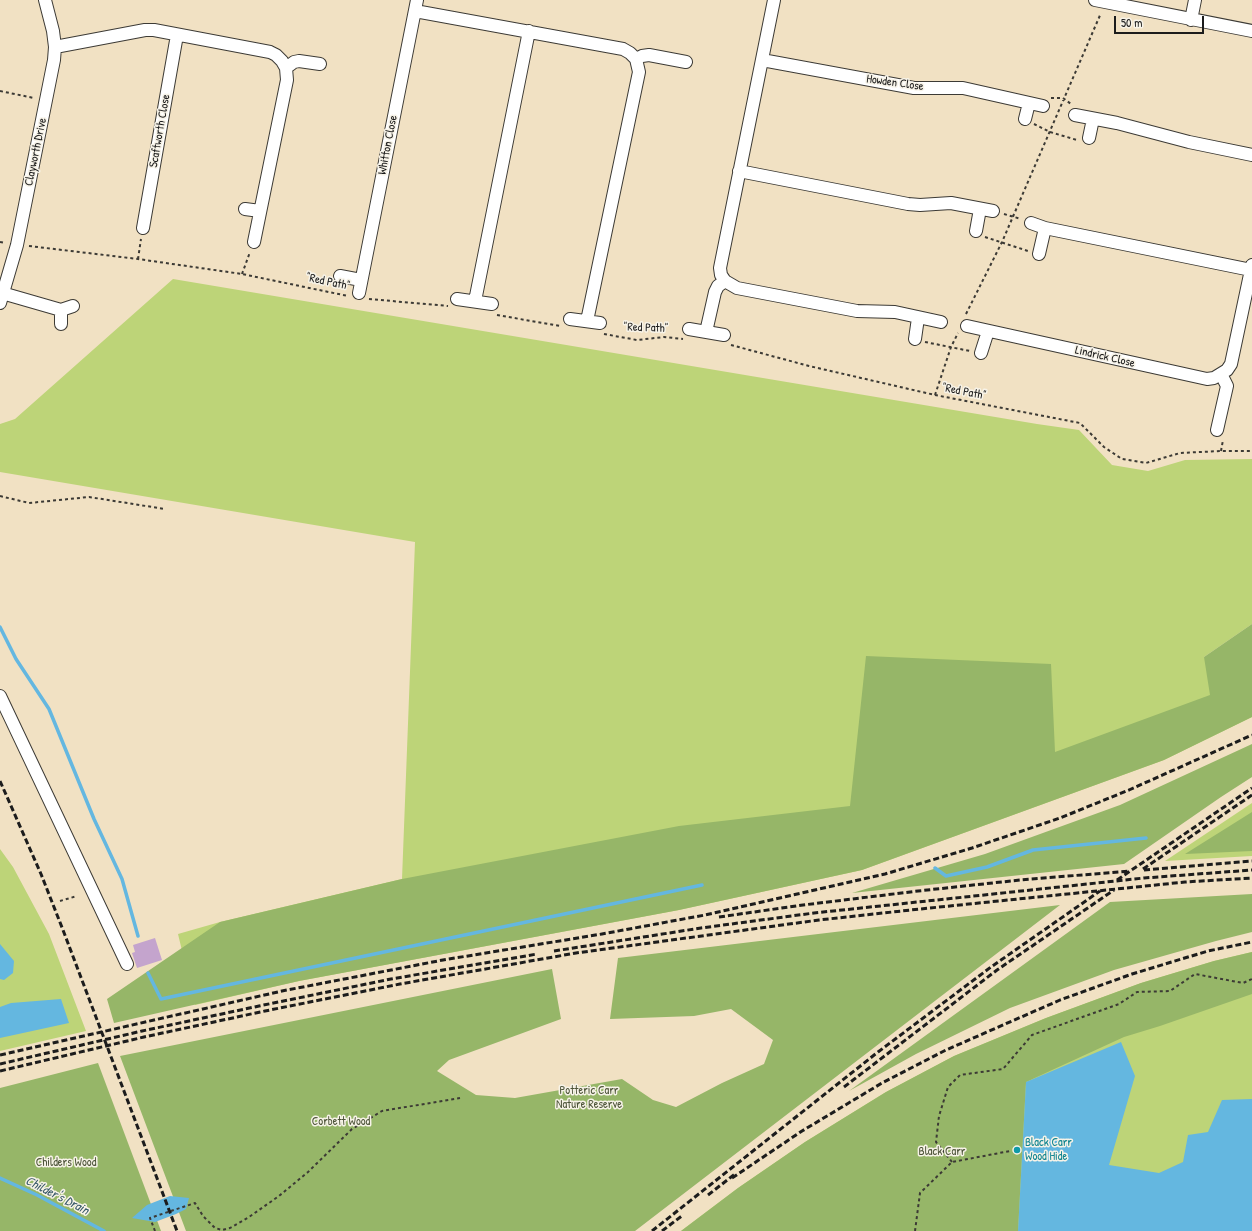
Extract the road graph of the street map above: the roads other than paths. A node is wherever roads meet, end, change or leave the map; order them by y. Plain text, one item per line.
1 (46, 0) edge
2 (774, 0) edge
3 (1195, 0) edge
4 (1100, 1) edge
5 (416, 5) edge
6 (1192, 20) junction
7 (529, 31) junction
8 (1252, 31) edge
9 (177, 35) junction
10 (55, 47) junction
11 (636, 59) junction
12 (762, 60) junction
13 (686, 62) dead end
14 (320, 64) dead end
15 (286, 68) junction
16 (1029, 102) junction
17 (1043, 106) road end
18 (1075, 115) road end
19 (1025, 119) road end
20 (1093, 119) junction
21 (1089, 138) road end
22 (1252, 155) edge
23 (740, 171) junction
24 (245, 209) dead end
25 (980, 209) junction
26 (260, 211) junction
27 (993, 211) road end
28 (1031, 223) road end
29 (143, 228) road end
30 (1044, 228) junction
31 (976, 231) road end
32 (254, 242) road end
33 (1039, 254) road end
34 (1252, 268) edge
35 (340, 276) dead end
36 (361, 280) junction
37 (725, 280) junction
38 (358, 296) road end
39 (1, 298) edge
40 (475, 301) junction
41 (456, 303) road end
42 (73, 306) dead end
43 (492, 309) road end
44 (61, 310) junction
45 (918, 318) junction
46 (586, 321) junction
47 (941, 322) dead end
48 (566, 323) road end
49 (61, 324) dead end
50 (964, 325) road end
51 (600, 328) road end
52 (988, 331) junction
53 (706, 332) junction
54 (688, 335) road end
55 (914, 339) road end
56 (726, 340) road end
57 (982, 354) road end
58 (1221, 374) junction
59 (1217, 430) dead end
60 (0, 696) edge
61 (127, 964) dead end

1 - 10 street, Clayworth Drive
2 - 12 street
3 - 6 street
4 - 6 street
5 - 7 street, Whitton Close
5 - 36 street, Whitton Close
6 - 8 street
7 - 11 street, Whitton Close
7 - 40 street
9 - 10 street
9 - 15 street
9 - 29 street, Scaftworth Close
10 - 39 street, Clayworth Drive
11 - 13 street
11 - 46 street
12 - 16 street, Howden Close
12 - 23 street
14 - 15 street
15 - 26 street
16 - 17 street, Howden Close
16 - 19 street
18 - 20 street
20 - 21 street
20 - 22 street
23 - 25 street
23 - 37 street
24 - 26 street
25 - 27 street
25 - 31 street
26 - 32 street
28 - 30 street
30 - 33 street
30 - 34 street
34 - 58 street
35 - 36 street
36 - 38 street, Whitton Close
37 - 45 street
37 - 53 street
39 - 44 street
40 - 41 street
40 - 43 street
42 - 44 street
44 - 49 street
45 - 47 street
45 - 55 street
46 - 48 street
46 - 51 street
50 - 52 street, Lindrick Close
52 - 57 street
52 - 58 street, Lindrick Close
53 - 54 street
53 - 56 street
58 - 59 street
60 - 61 street

